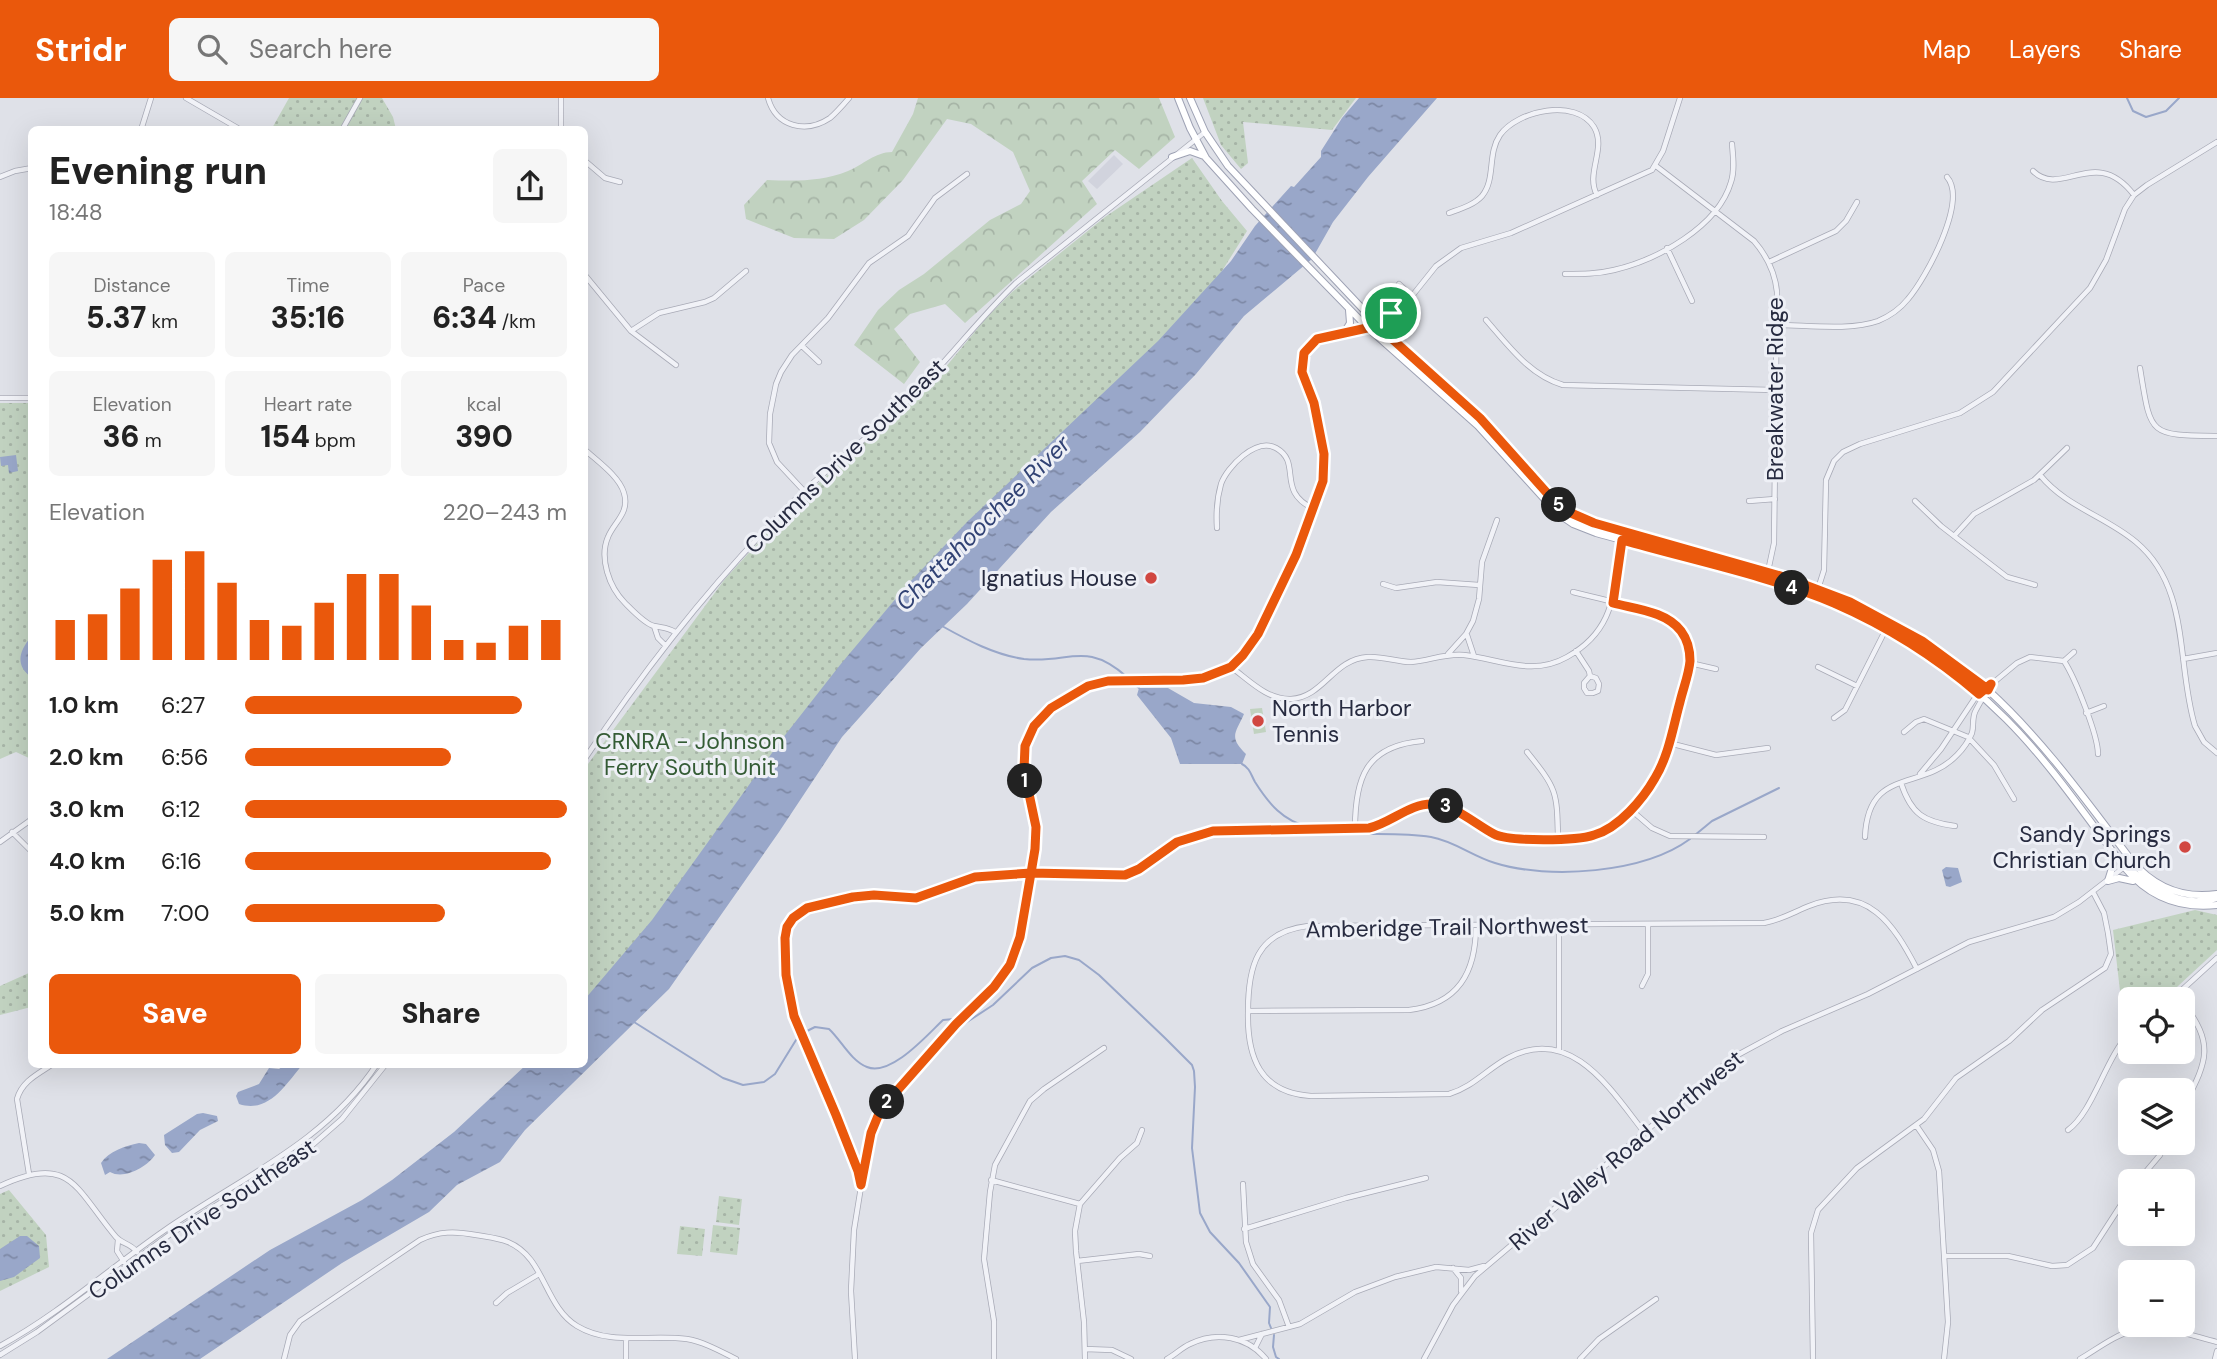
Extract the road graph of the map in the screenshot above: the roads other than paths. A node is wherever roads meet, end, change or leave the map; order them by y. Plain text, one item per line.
1 (151, 98) edge
2 (186, 98) edge
3 (360, 98) edge
4 (561, 98) edge
5 (768, 98) edge
6 (849, 98) edge
7 (1178, 98) edge
8 (1191, 98) edge
9 (1680, 98) edge
10 (142, 126) edge
11 (234, 126) edge
12 (344, 126) edge
13 (561, 126) edge
14 (1205, 132) junction
15 (1195, 139) junction
16 (2217, 142) edge
17 (1732, 144) dead end
18 (1206, 156) junction
19 (1172, 157) junction
20 (588, 163) edge
21 (1656, 166) junction
22 (28, 169) edge
23 (2033, 171) dead end
24 (967, 174) dead end
25 (0, 177) edge
26 (1948, 177) dead end
27 (620, 182) dead end
28 (1597, 195) junction
29 (2134, 195) junction
30 (1857, 202) dead end
31 (1714, 211) junction
32 (1449, 214) dead end
33 (1667, 248) junction
34 (1769, 262) junction
35 (746, 271) dead end
36 (1565, 274) dead end
37 (588, 279) edge
38 (1399, 284) dead end
39 (1412, 296) junction
40 (1692, 301) dead end
41 (1349, 308) junction
42 (1364, 310) junction
43 (1391, 313) junction
44 (1486, 320) dead end
45 (1376, 323) junction
46 (1776, 324) junction
47 (1367, 328) junction
48 (631, 331) junction
49 (1344, 333) junction
50 (1391, 338) junction
51 (802, 346) junction
52 (818, 362) dead end
53 (676, 365) dead end
54 (2140, 368) dead end
55 (1775, 390) junction
56 (0, 398) edge
57 (28, 398) edge
58 (2217, 436) edge
59 (2067, 448) dead end
60 (588, 453) edge
61 (2040, 475) junction
62 (804, 491) junction
63 (1775, 499) junction
64 (1749, 501) dead end
65 (1915, 501) dead end
66 (1314, 509) junction
67 (1497, 520) dead end
68 (1217, 528) dead end
69 (1624, 532) junction
70 (1954, 536) junction
71 (1622, 540) junction
72 (1768, 572) junction
73 (1765, 580) junction
74 (1383, 584) dead end
75 (1479, 585) junction
76 (2035, 585) dead end
77 (1818, 589) junction
78 (1573, 592) dead end
79 (1613, 603) junction
80 (654, 626) junction
81 (1886, 629) junction
82 (675, 632) junction
83 (1466, 634) junction
84 (665, 645) junction
85 (1576, 651) junction
86 (2074, 652) dead end
87 (2217, 653) edge
88 (1447, 655) junction
89 (1475, 657) junction
90 (2183, 659) junction
91 (2064, 661) junction
92 (1690, 663) junction
93 (1231, 667) junction
94 (1818, 667) dead end
95 (1716, 669) dead end
96 (1590, 676) dead end
97 (1857, 686) junction
98 (1988, 687) junction
99 (1981, 696) junction
100 (2104, 706) dead end
101 (2086, 713) junction
102 (1834, 718) dead end
103 (1952, 730) junction
104 (1904, 732) dead end
105 (1968, 737) junction
106 (1422, 741) dead end
107 (1669, 743) junction
108 (1768, 748) dead end
109 (1527, 752) dead end
110 (2217, 752) edge
111 (588, 754) edge
112 (2098, 754) dead end
113 (1918, 776) junction
114 (1902, 783) junction
115 (2014, 799) dead end
116 (1630, 809) junction
117 (28, 822) edge
118 (1955, 826) dead end
119 (1355, 829) junction
120 (12, 832) junction
121 (1764, 837) dead end
122 (1866, 837) dead end
123 (1558, 838) junction
124 (0, 842) edge
125 (28, 848) edge
126 (2112, 852) junction
127 (2132, 861) junction
128 (2125, 868) junction
129 (1031, 873) junction
130 (2108, 881) junction
131 (2137, 882) junction
132 (2093, 892) junction
133 (2217, 896) edge
134 (2217, 905) edge
135 (1648, 924) junction
136 (1559, 925) junction
137 (1476, 926) junction
138 (2217, 958) edge
139 (1917, 969) junction
140 (1642, 986) dead end
141 (2189, 987) edge
142 (1248, 1012) junction
143 (2195, 1014) edge
144 (2118, 1047) edge
145 (1104, 1048) dead end
146 (1559, 1051) junction
147 (47, 1068) edge
148 (374, 1068) edge
149 (383, 1068) edge
150 (2195, 1087) edge
151 (1916, 1125) junction
152 (1142, 1130) dead end
153 (2068, 1130) dead end
154 (1644, 1132) junction
155 (2160, 1155) edge
156 (2148, 1169) edge
157 (29, 1174) junction
158 (1426, 1178) dead end
159 (991, 1180) junction
160 (1243, 1184) dead end
161 (861, 1185) junction
162 (0, 1186) edge
163 (1080, 1204) junction
164 (2118, 1210) edge
165 (1244, 1229) junction
166 (118, 1240) junction
167 (136, 1251) junction
168 (141, 1256) junction
169 (1150, 1256) dead end
170 (1944, 1256) junction
171 (123, 1261) junction
172 (1077, 1261) junction
173 (127, 1266) junction
174 (1485, 1266) junction
175 (1452, 1267) junction
176 (539, 1274) junction
177 (1461, 1292) junction
178 (1656, 1299) dead end
179 (496, 1303) dead end
180 (1289, 1327) junction
181 (1262, 1334) junction
182 (626, 1338) junction
183 (1240, 1340) junction
184 (2217, 1342) edge
185 (0, 1346) edge
186 (1085, 1349) junction
187 (1255, 1349) junction
188 (2217, 1351) edge
189 (0, 1355) edge
190 (284, 1359) edge
191 (626, 1359) edge
192 (736, 1359) edge
193 (855, 1359) edge
194 (994, 1359) edge
195 (1085, 1359) edge
196 (1131, 1359) edge
197 (1167, 1359) edge
198 (1266, 1359) edge
199 (1424, 1359) edge
200 (1580, 1359) edge
201 (1813, 1359) edge
202 (1944, 1359) edge
203 (2080, 1359) edge
204 (2215, 1359) edge

1 - 10 street
2 - 11 street
3 - 12 street
4 - 13 street
5 - 6 street
7 - 15 main road
8 - 14 main road
9 - 21 street
14 - 15 street, Columns Drive Southeast
14 - 42 main road
15 - 18 main road
15 - 19 street, Columns Drive Southeast
16 - 29 street
17 - 31 street
18 - 19 main road
18 - 41 main road
19 - 62 street, Columns Drive Southeast
20 - 27 street
21 - 28 street
21 - 31 street, Breakwater Ridge
22 - 25 street
23 - 29 street
24 - 51 street
26 - 46 street
28 - 32 street
28 - 39 street
29 - 77 street
30 - 34 street
31 - 33 street
31 - 34 street, Breakwater Ridge
33 - 36 street
33 - 40 street
34 - 46 street, Breakwater Ridge
35 - 48 street
37 - 48 street
38 - 39 street
39 - 43 street
41 - 47 main road
41 - 49 main road
42 - 43 main road
42 - 45 main road
43 - 45 street
43 - 50 main road
44 - 55 street
45 - 47 street
45 - 50 main road
46 - 55 street, Breakwater Ridge
47 - 49 street
47 - 71 main road
48 - 53 street
49 - 66 street
50 - 69 main road
51 - 52 street
51 - 62 street
54 - 58 street
55 - 63 street, Breakwater Ridge
56 - 57 street
59 - 61 street
60 - 80 street
61 - 70 street
61 - 90 street
62 - 82 street, Columns Drive Southeast
63 - 64 street
63 - 72 street, Breakwater Ridge
65 - 70 street
66 - 68 street
66 - 93 street
67 - 75 street
69 - 71 street
69 - 72 main road
70 - 76 street
71 - 73 main road
71 - 79 street
72 - 73 street, Breakwater Ridge
72 - 77 main road
73 - 81 main road
74 - 75 street
75 - 83 street
77 - 98 main road
78 - 79 street
79 - 85 street
79 - 92 street
80 - 82 street
80 - 84 street
81 - 97 street
81 - 99 main road
82 - 84 street, Columns Drive Southeast
83 - 88 street
83 - 89 street
84 - 111 street, Columns Drive Southeast
85 - 89 street
85 - 96 street
86 - 91 street
87 - 90 street
88 - 89 street
88 - 93 street
90 - 110 street
91 - 98 street
91 - 101 street
92 - 95 street
92 - 107 street
93 - 129 street
94 - 97 street
97 - 102 street
98 - 99 street
98 - 127 main road
99 - 103 street
99 - 105 street
99 - 126 main road
100 - 101 street
101 - 112 street
103 - 104 street
103 - 105 street
103 - 113 street
105 - 113 street
105 - 115 street
106 - 119 street
107 - 108 street
107 - 116 street
109 - 123 street
113 - 114 street
114 - 118 street
114 - 122 street
116 - 121 street
116 - 123 street
117 - 120 street
119 - 123 street
119 - 129 street
120 - 124 street
120 - 125 street
126 - 128 main road
126 - 130 main road
127 - 128 street, River Valley Road Northwest
127 - 133 main road
128 - 130 street, River Valley Road Northwest
128 - 131 main road
128 - 133 main road
129 - 161 street
129 - 161 street
130 - 131 main road
130 - 132 street, River Valley Road Northwest
131 - 134 main road
132 - 139 street, River Valley Road Northwest
132 - 151 street
135 - 136 street, Amberidge Trail Northwest
135 - 139 street, Amberidge Trail Northwest
135 - 140 street
136 - 137 street, Amberidge Trail Northwest
136 - 146 street
137 - 142 street
137 - 142 street, Amberidge Trail Northwest
138 - 141 street
139 - 154 street, River Valley Road Northwest
142 - 146 street, Amberidge Trail Northwest
143 - 150 street
144 - 153 street
145 - 159 street
146 - 154 street, Amberidge Trail Northwest
147 - 157 street
148 - 167 street, Columns Drive Southeast
149 - 168 street, Columns Drive Southeast
151 - 170 street
151 - 201 street
152 - 163 street
154 - 174 street, River Valley Road Northwest
155 - 156 street
157 - 162 street
157 - 166 street
158 - 165 street
159 - 163 street
159 - 194 street
160 - 165 street
161 - 193 street
163 - 172 street
164 - 170 street
165 - 180 street
166 - 167 street
166 - 171 street
167 - 168 street
167 - 171 street, Columns Drive Southeast
168 - 173 street, Columns Drive Southeast
169 - 172 street
170 - 202 street
171 - 173 street
171 - 185 street, Columns Drive Southeast
172 - 186 street
173 - 189 street, Columns Drive Southeast
174 - 175 street
174 - 177 street, River Valley Road Northwest
175 - 177 street
175 - 180 street
176 - 179 street
176 - 182 street
176 - 190 street
177 - 199 street, River Valley Road Northwest
178 - 200 street
180 - 181 street
181 - 183 street
181 - 187 street
182 - 191 street
182 - 192 street
183 - 187 street
183 - 197 street
184 - 203 street
186 - 195 street
186 - 196 street
187 - 198 street
188 - 204 street

